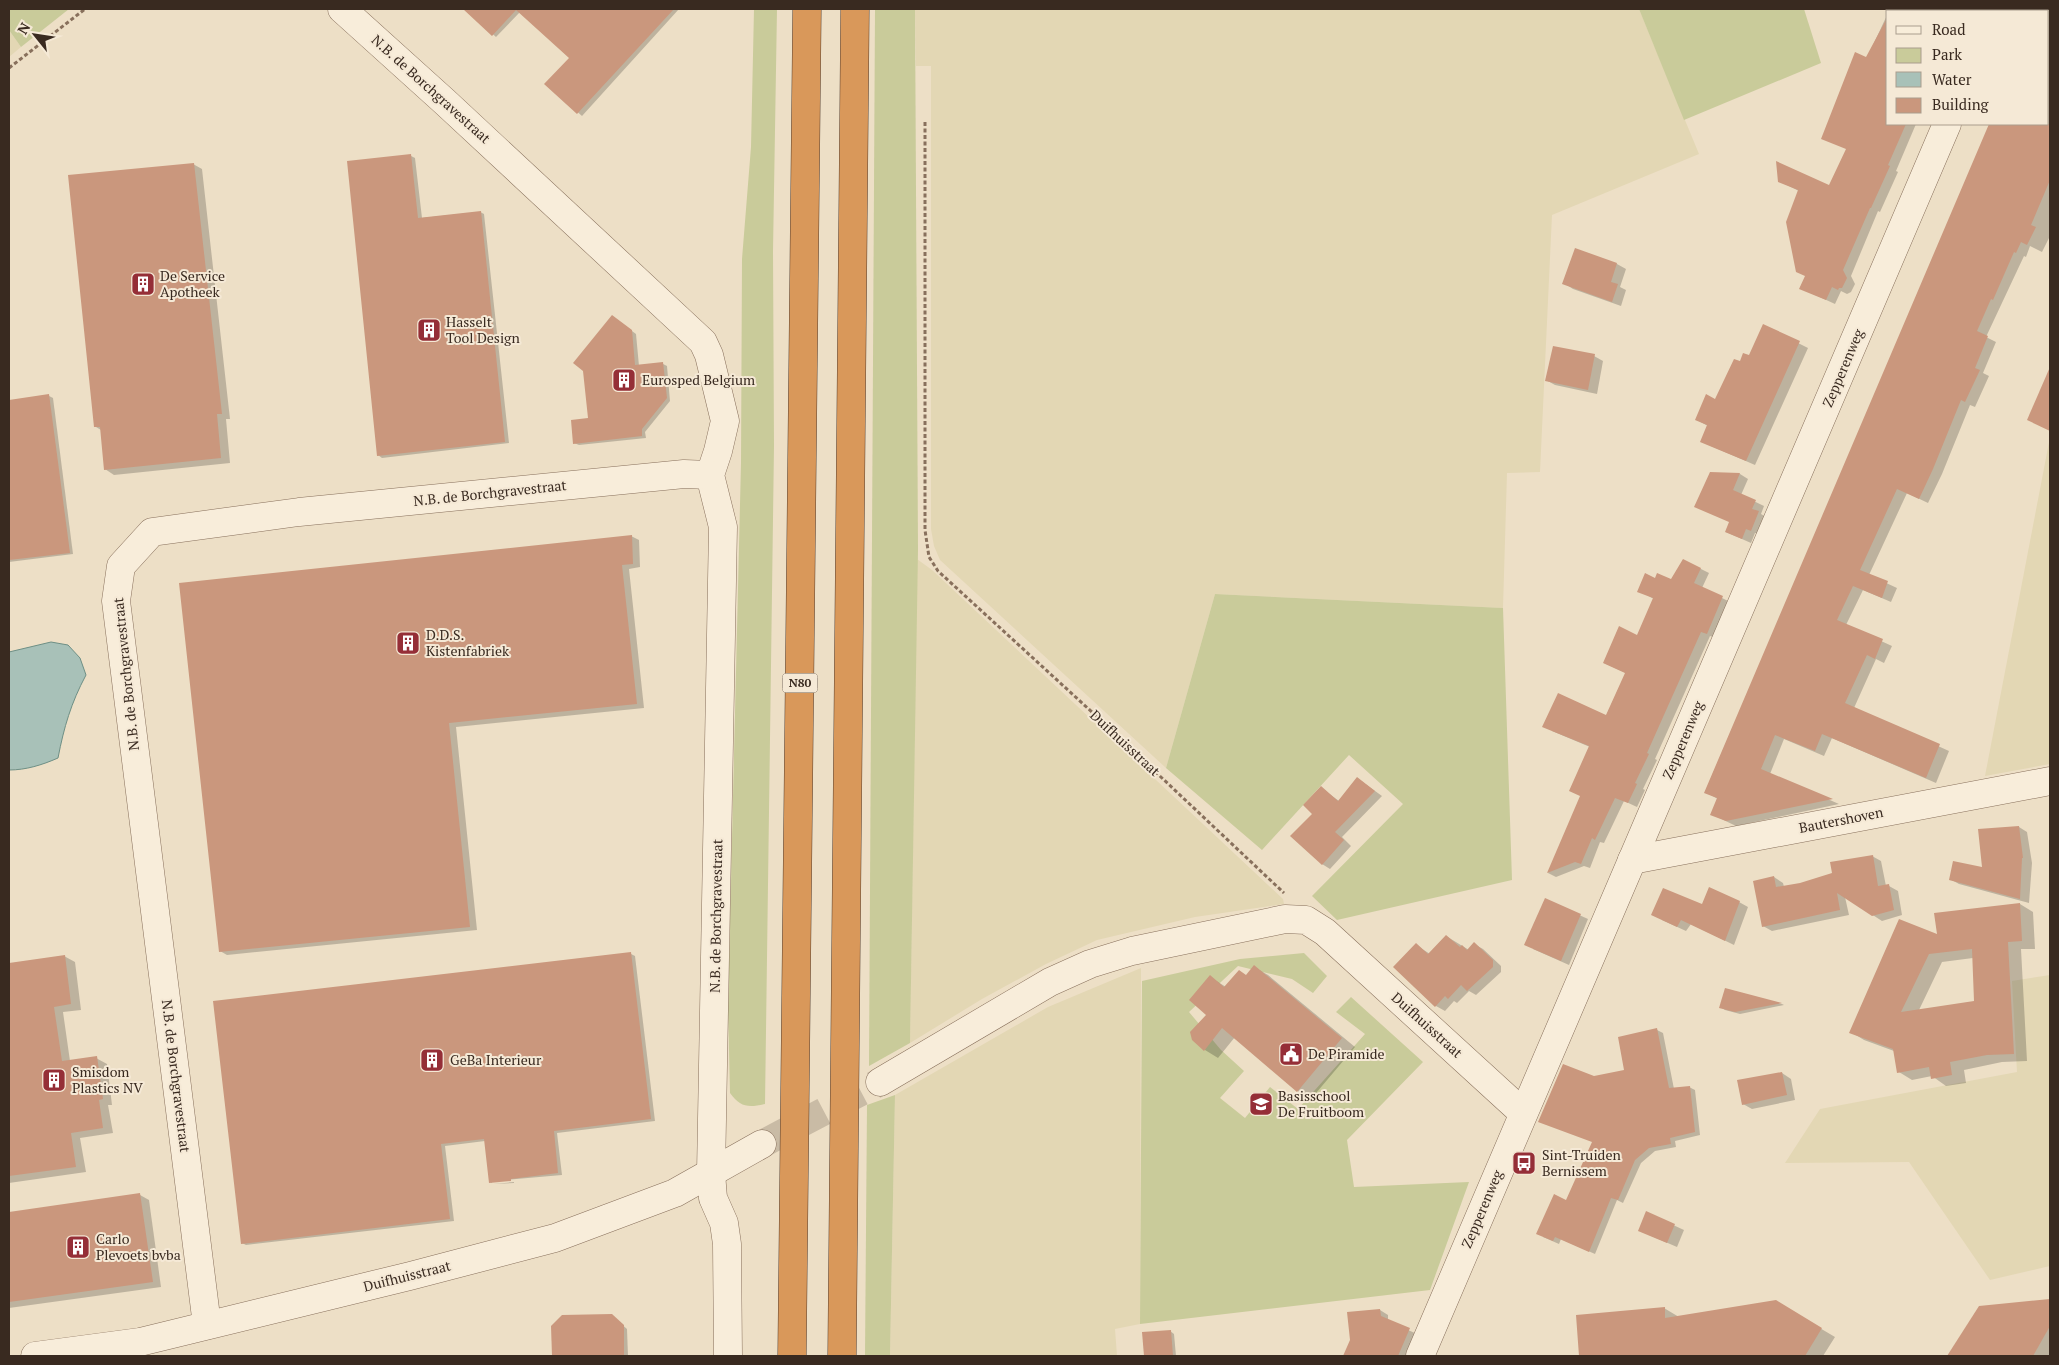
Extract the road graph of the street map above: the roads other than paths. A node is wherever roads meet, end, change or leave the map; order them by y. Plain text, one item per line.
1 (342, 9) edge
2 (807, 9) edge
3 (855, 9) edge
4 (1947, 125) edge
5 (710, 475) junction
6 (2050, 781) edge
7 (1632, 860) junction
8 (880, 1082) tunnel mouth
9 (1523, 1113) junction
10 (762, 1144) tunnel mouth
11 (711, 1173) junction
12 (208, 1325) junction
13 (35, 1356) edge
14 (728, 1356) edge
15 (792, 1356) edge
16 (842, 1356) edge
17 (1420, 1356) edge

1 - 5 street, N.B. de Borchgravestraat
2 - 15 highway, N80
3 - 16 highway
4 - 7 street, Zepperenweg
5 - 11 street, N.B. de Borchgravestraat
5 - 12 street, N.B. de Borchgravestraat
6 - 7 street, Bautershoven
7 - 9 street, Zepperenweg
8 - 9 street, Duifhuisstraat
9 - 17 street, Zepperenweg
10 - 11 street, Duifhuisstraat
11 - 12 street, Duifhuisstraat
11 - 14 street, N.B. de Borchgravestraat
12 - 13 street, Duifhuisstraat

